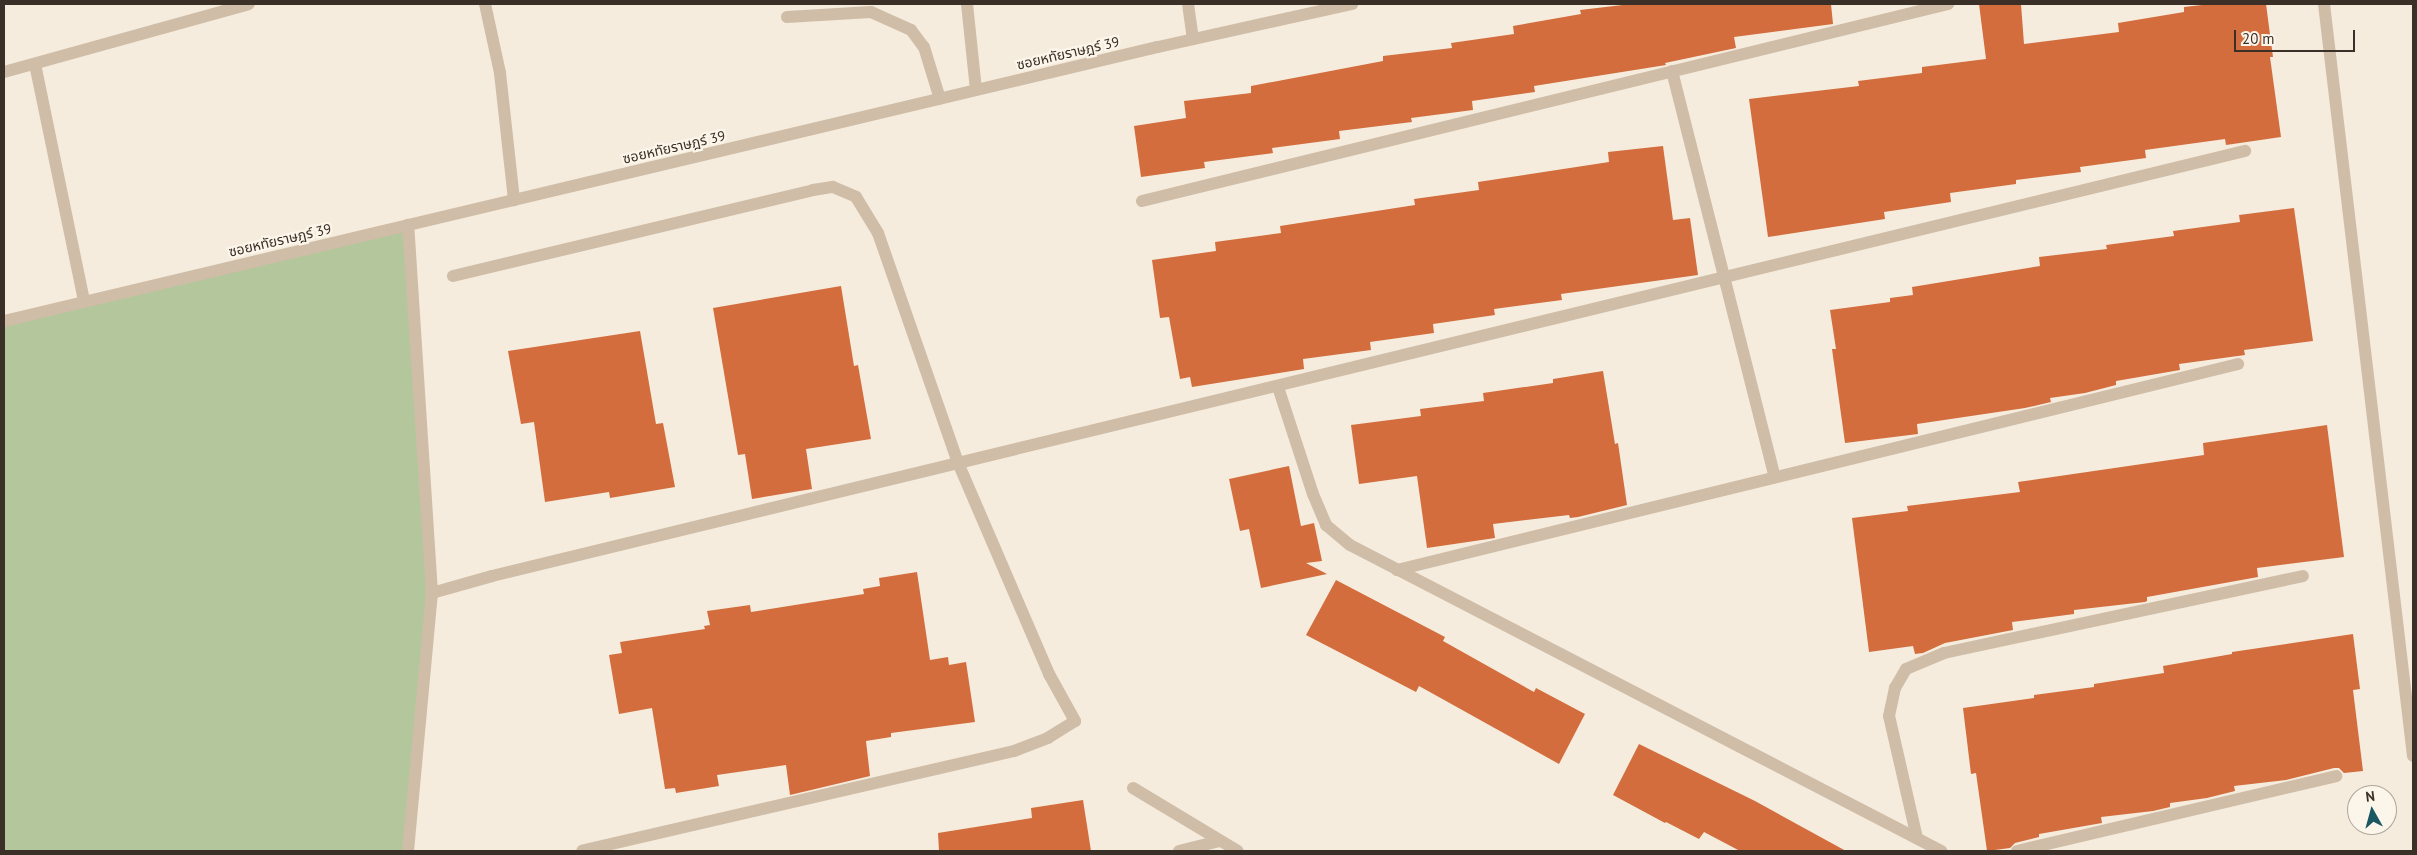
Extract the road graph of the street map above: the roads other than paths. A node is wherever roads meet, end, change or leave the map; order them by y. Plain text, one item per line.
1 (249, 4) edge
2 (485, 4) edge
3 (967, 4) edge
4 (1188, 4) edge
5 (1352, 4) edge
6 (1948, 4) edge
7 (2324, 4) edge
8 (1314, 8) edge
9 (786, 17) dead end
10 (1193, 39) junction
11 (35, 64) junction
12 (1672, 71) junction
13 (4, 72) edge
14 (976, 90) junction
15 (940, 99) junction
16 (2245, 151) dead end
17 (514, 200) junction
18 (1142, 201) dead end
19 (408, 225) junction
20 (453, 276) dead end
21 (1724, 278) junction
22 (84, 302) junction
23 (4, 321) edge
24 (2238, 364) dead end
25 (1278, 387) junction
26 (959, 465) junction
27 (1775, 477) junction
28 (1397, 570) junction
29 (2303, 576) dead end
30 (432, 593) junction
31 (2413, 756) edge
32 (2336, 776) dead end
33 (1133, 788) dead end
34 (1917, 838) junction
35 (1219, 841) junction
36 (408, 851) edge
37 (582, 851) edge
38 (1179, 851) edge
39 (1238, 851) edge
40 (1941, 851) edge
41 (2017, 851) edge

1 - 11 street
2 - 17 street
3 - 14 street
4 - 10 street
5 - 8 street, ซอยหทัยราษฎร์ 39
6 - 12 street
7 - 31 street
8 - 10 street, ซอยหทัยราษฎร์ 39
9 - 15 street
10 - 14 street, ซอยหทัยราษฎร์ 39
11 - 13 street
11 - 22 street
12 - 18 street
12 - 21 street
14 - 15 street, ซอยหทัยราษฎร์ 39
15 - 17 street, ซอยหทัยราษฎร์ 39
16 - 21 street
17 - 19 street, ซอยหทัยราษฎร์ 39
19 - 22 street, ซอยหทัยราษฎร์ 39
19 - 30 street
20 - 26 street
21 - 25 street
21 - 27 street
22 - 23 street, ซอยหทัยราษฎร์ 39
24 - 27 street
25 - 26 street
25 - 28 street
26 - 30 street
26 - 37 street
27 - 28 street
28 - 34 street
29 - 34 street
30 - 36 street
32 - 41 street
33 - 35 street
34 - 40 street
35 - 38 street
35 - 39 street

